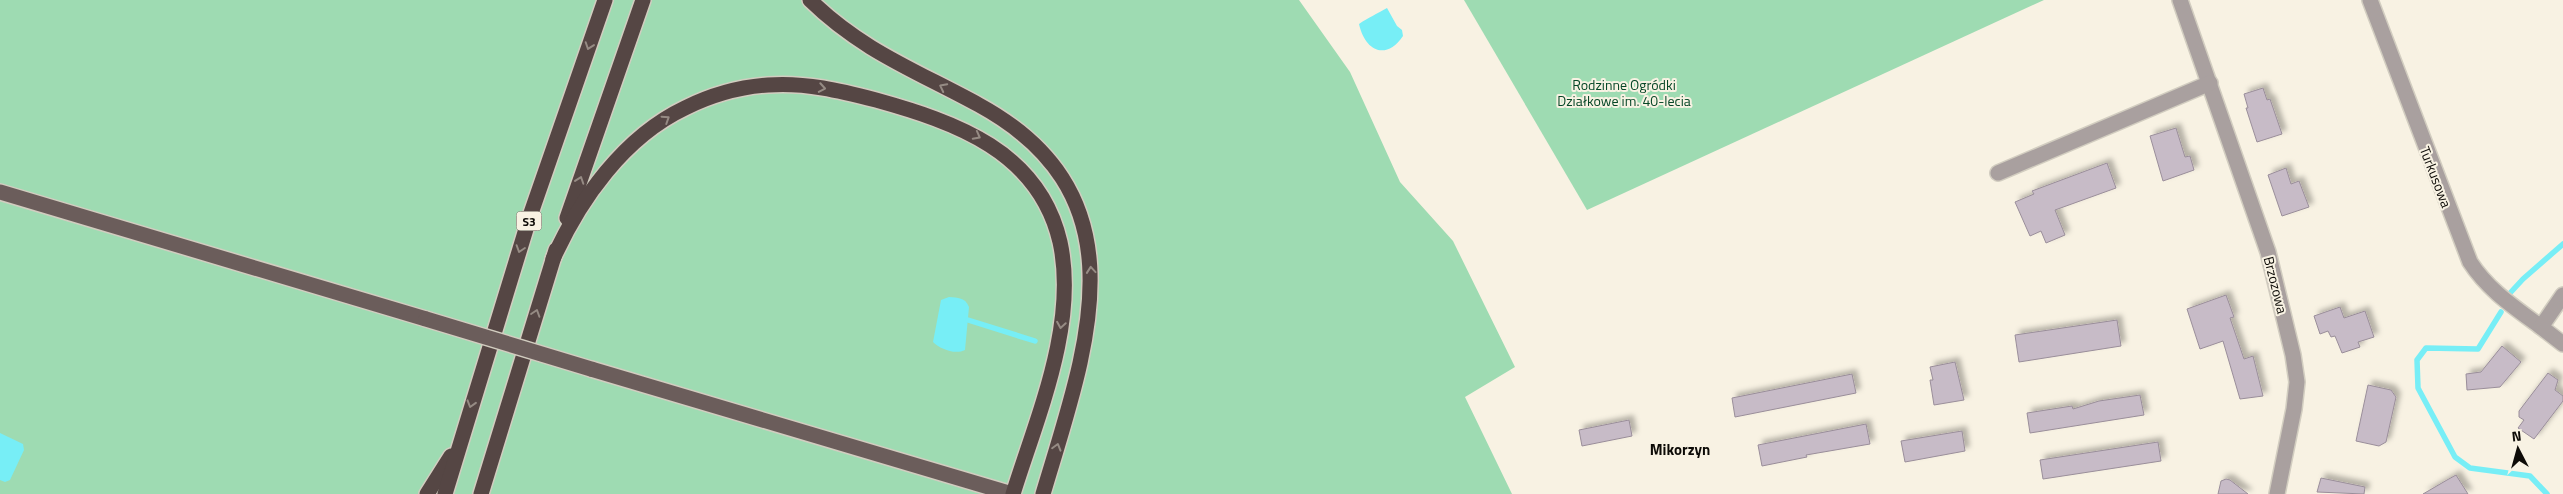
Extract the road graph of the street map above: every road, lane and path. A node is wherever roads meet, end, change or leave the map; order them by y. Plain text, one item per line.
1 (606, 0) edge
2 (643, 0) edge
3 (810, 0) edge
4 (2180, 0) edge
5 (2370, 0) edge
6 (2210, 83) junction
7 (1998, 173) dead end
8 (0, 192) edge
9 (553, 259) junction
10 (2563, 295) edge
11 (2541, 327) junction
12 (2563, 344) edge
13 (459, 444) junction
14 (427, 494) edge
15 (445, 494) edge
16 (481, 494) edge
17 (1013, 494) edge
18 (1043, 494) edge
19 (2277, 494) edge

1 -> 13 highway, S3
9 -> 2 highway, S3
18 -> 3 highway
4 - 6 street, Brzozowa
5 - 11 street, Turkusowa
6 - 7 street
6 - 19 street, Brzozowa
8 - 17 main road, bridge
16 -> 9 highway, S3
9 -> 17 highway
10 - 11 street
11 - 12 street, Turkusowa
13 - 14 highway
13 - 15 highway, S3

